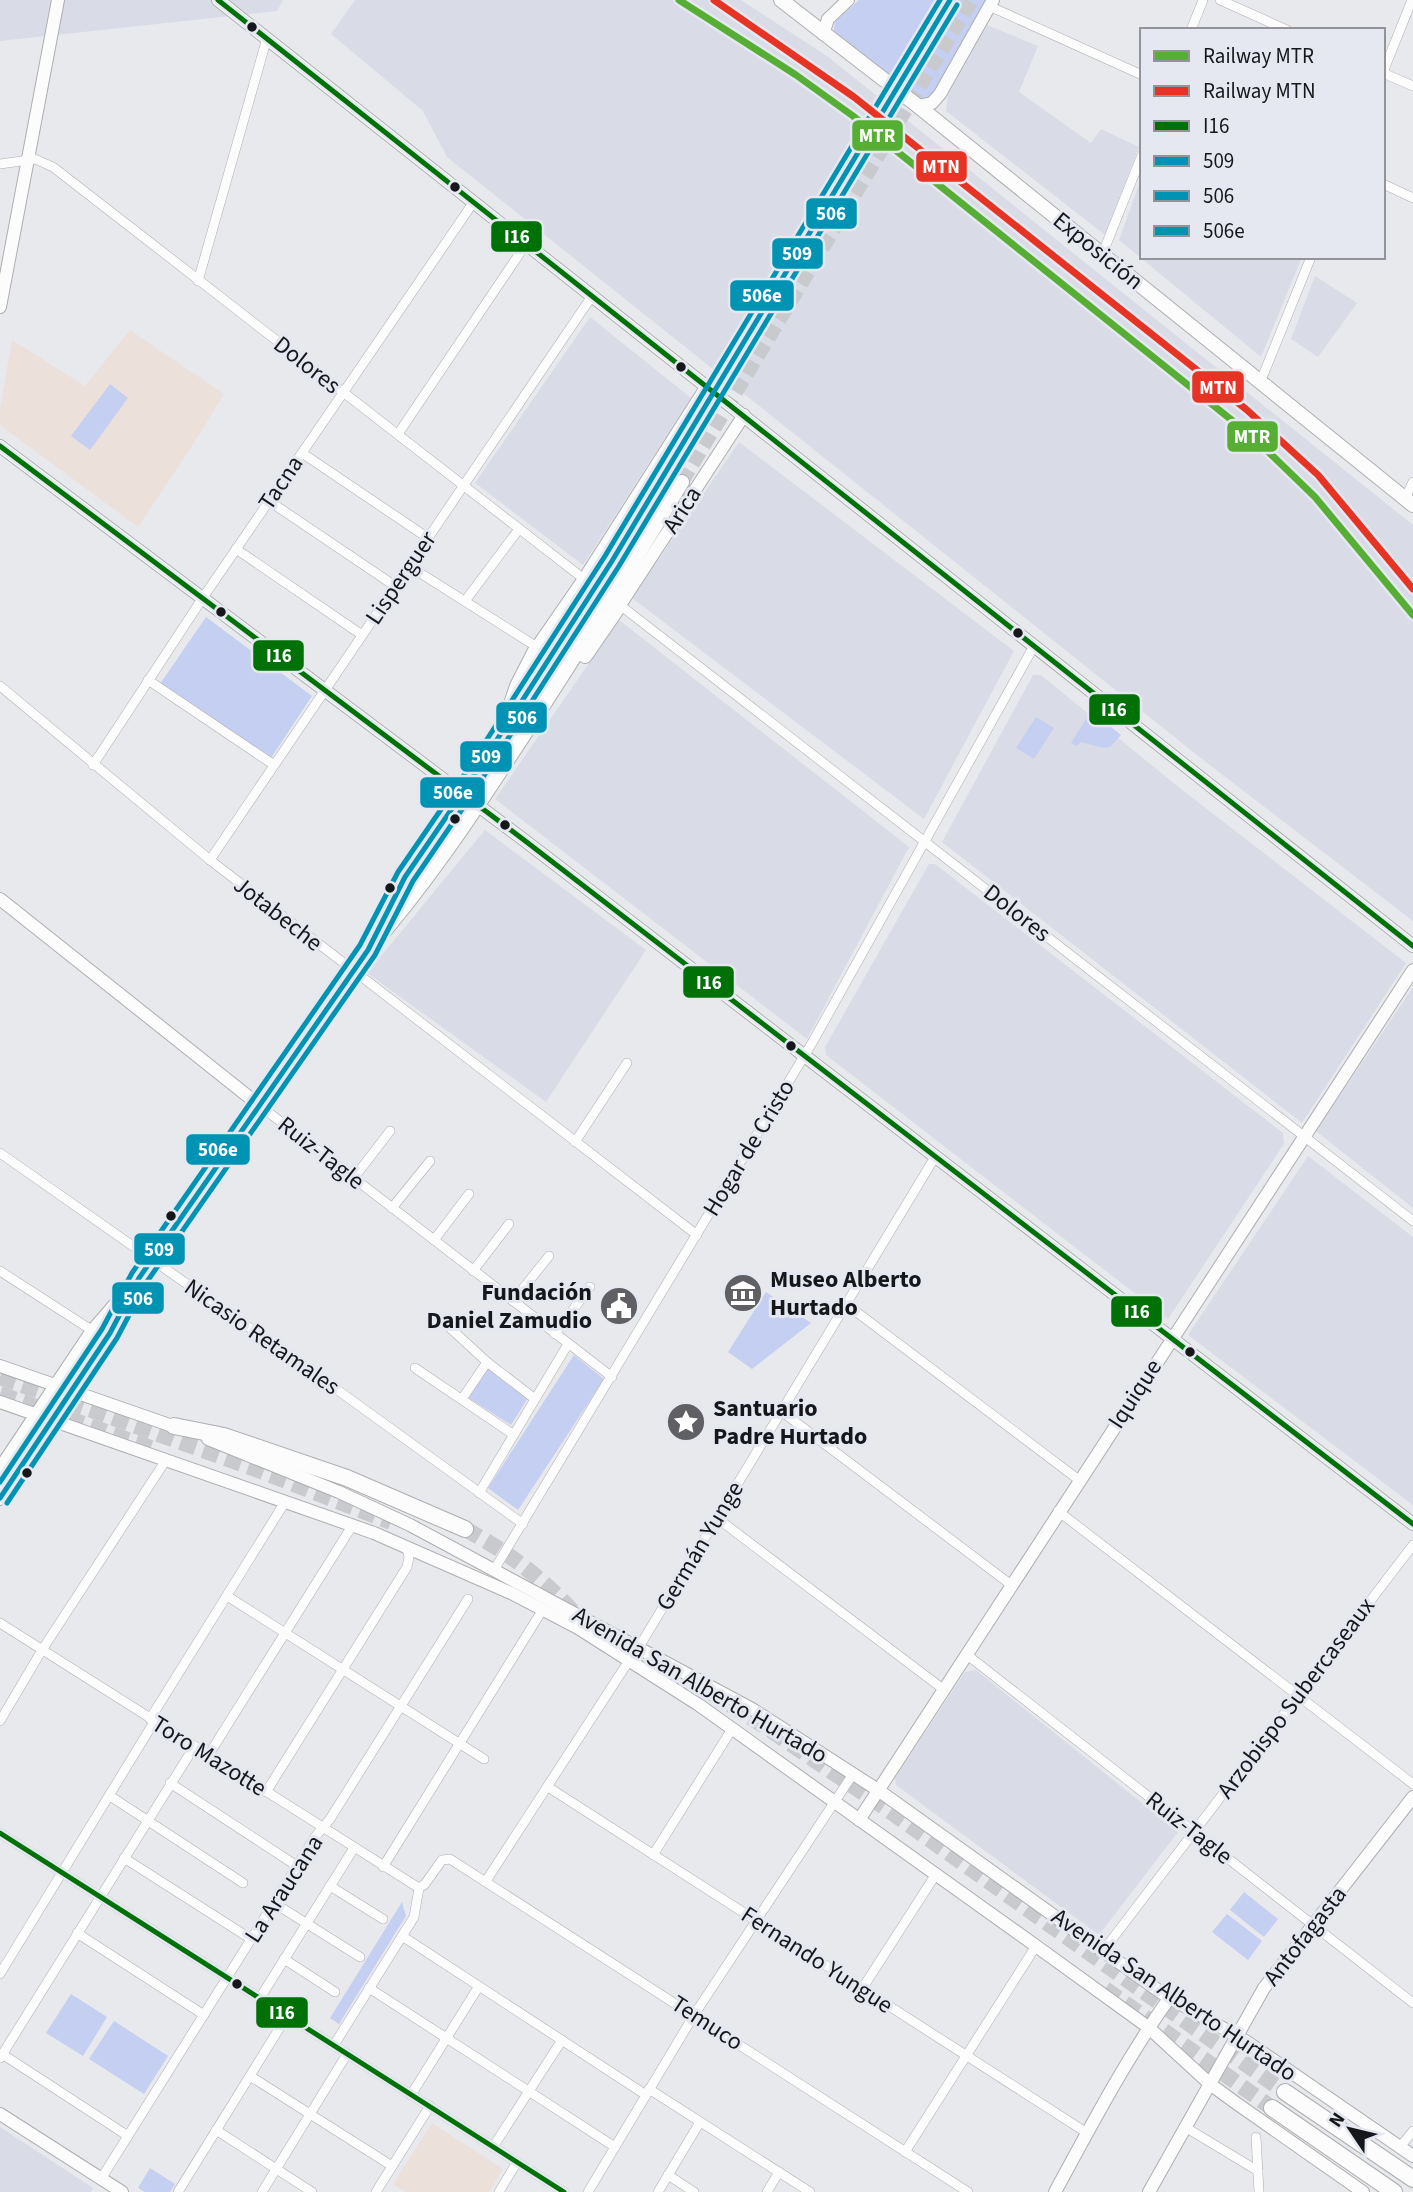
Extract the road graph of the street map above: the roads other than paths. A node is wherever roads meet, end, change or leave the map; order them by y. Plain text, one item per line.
1 (58, 0) edge
2 (218, 0) edge
3 (781, 0) edge
4 (848, 0) edge
5 (1203, 0) edge
6 (1220, 0) edge
7 (1412, 0) edge
8 (991, 3) edge
9 (1192, 28) edge
10 (1283, 28) edge
11 (823, 34) junction
12 (267, 38) junction
13 (1385, 67) edge
14 (1385, 73) edge
15 (1140, 74) edge
16 (1413, 86) edge
17 (918, 106) junction
18 (27, 160) junction
19 (1140, 160) edge
20 (0, 164) edge
21 (1385, 185) edge
22 (1413, 198) edge
23 (473, 203) junction
24 (526, 244) junction
25 (1102, 255) junction
26 (1310, 259) edge
27 (198, 281) junction
28 (592, 296) junction
29 (0, 307) edge
30 (1260, 383) junction
31 (707, 386) junction
32 (343, 392) junction
33 (744, 415) junction
34 (398, 435) junction
35 (0, 446) edge
36 (302, 453) junction
37 (666, 472) tunnel mouth
38 (682, 482) tunnel mouth
39 (1413, 482) edge
40 (464, 485) junction
41 (269, 501) junction
42 (1409, 502) edge
43 (519, 528) junction
44 (428, 538) junction
45 (236, 549) junction
46 (409, 566) junction
47 (584, 579) junction
48 (395, 586) junction
49 (202, 599) junction
50 (465, 601) junction
51 (620, 605) junction
52 (362, 635) junction
53 (1034, 646) junction
54 (537, 647) junction
55 (148, 680) junction
56 (0, 686) edge
57 (324, 691) junction
58 (540, 711) junction
59 (503, 729) junction
60 (93, 765) junction
61 (274, 765) junction
62 (462, 794) junction
63 (477, 806) junction
64 (926, 841) junction
65 (210, 860) junction
66 (0, 899) edge
67 (1413, 946) edge
68 (368, 950) junction
69 (1413, 970) edge
70 (352, 972) junction
71 (804, 1056) junction
72 (627, 1063) dead end
73 (259, 1105) junction
74 (390, 1131) dead end
75 (1304, 1136) junction
76 (575, 1142) junction
77 (0, 1153) edge
78 (934, 1157) junction
79 (429, 1161) dead end
80 (353, 1179) junction
81 (469, 1194) dead end
82 (392, 1208) junction
83 (1413, 1221) edge
84 (509, 1224) dead end
85 (697, 1236) junction
86 (434, 1240) junction
87 (549, 1256) dead end
88 (152, 1259) junction
89 (473, 1270) junction
90 (0, 1271) edge
91 (139, 1278) junction
92 (590, 1287) dead end
93 (513, 1301) junction
94 (846, 1304) junction
95 (450, 1328) dead end
96 (93, 1331) junction
97 (555, 1334) junction
98 (1172, 1338) junction
99 (568, 1344) junction
100 (487, 1362) junction
101 (0, 1366) edge
102 (415, 1368) dead end
103 (612, 1377) junction
104 (55, 1385) junction
105 (71, 1390) junction
106 (462, 1399) junction
107 (535, 1399) junction
108 (0, 1402) edge
109 (781, 1411) junction
110 (36, 1415) junction
111 (51, 1420) junction
112 (174, 1426) junction
113 (514, 1435) junction
114 (166, 1460) junction
115 (0, 1470) edge
116 (1079, 1480) junction
117 (479, 1493) junction
118 (0, 1498) edge
119 (285, 1502) junction
120 (1059, 1511) junction
121 (717, 1518) junction
122 (523, 1524) junction
123 (1413, 1524) edge
124 (352, 1526) junction
125 (465, 1529) tunnel mouth
126 (1413, 1545) edge
127 (407, 1547) junction
128 (494, 1570) junction
129 (1010, 1584) junction
130 (227, 1596) junction
131 (468, 1599) dead end
132 (543, 1609) junction
133 (0, 1623) edge
134 (285, 1633) junction
135 (639, 1647) junction
136 (42, 1650) junction
137 (966, 1654) junction
138 (630, 1660) junction
139 (343, 1670) junction
140 (943, 1689) junction
141 (1298, 1695) junction
142 (401, 1707) junction
143 (0, 1721) edge
144 (152, 1721) junction
145 (732, 1729) junction
146 (459, 1743) junction
147 (194, 1747) junction
148 (208, 1756) junction
149 (484, 1759) dead end
150 (853, 1774) junction
151 (170, 1783) junction
152 (1413, 1784) edge
153 (548, 1787) junction
154 (878, 1790) junction
155 (266, 1793) junction
156 (110, 1796) junction
157 (1413, 1797) edge
158 (834, 1802) junction
159 (147, 1820) junction
160 (859, 1820) junction
161 (323, 1828) junction
162 (1194, 1832) junction
163 (0, 1833) edge
164 (354, 1848) junction
165 (653, 1854) junction
166 (124, 1858) junction
167 (297, 1866) junction
168 (383, 1867) junction
169 (62, 1873) junction
170 (936, 1874) junction
171 (486, 1881) junction
172 (243, 1883) dead end
173 (330, 1886) junction
174 (419, 1888) junction
175 (100, 1896) junction
176 (274, 1903) junction
177 (383, 1919) dead end
178 (756, 1921) junction
179 (306, 1924) junction
180 (1312, 1925) junction
181 (77, 1933) junction
182 (402, 1936) junction
183 (251, 1939) junction
184 (1036, 1946) junction
185 (1102, 1951) junction
186 (359, 1957) dead end
187 (284, 1959) junction
188 (0, 1974) edge
189 (227, 1978) junction
190 (479, 1986) junction
191 (369, 1988) junction
192 (862, 1989) junction
193 (335, 1992) dead end
194 (1170, 1997) junction
195 (260, 1998) junction
196 (1413, 2003) edge
197 (1250, 2011) junction
198 (204, 2015) junction
199 (694, 2015) junction
200 (287, 2016) junction
201 (1148, 2027) junction
202 (1220, 2027) junction
203 (1237, 2036) junction
204 (446, 2038) junction
205 (562, 2040) junction
206 (334, 2045) junction
207 (347, 2054) junction
208 (1, 2056) edge
209 (967, 2056) junction
210 (250, 2076) junction
211 (1210, 2084) junction
212 (528, 2091) junction
213 (648, 2092) junction
214 (1285, 2092) tunnel mouth
215 (411, 2095) junction
216 (430, 2106) junction
217 (1272, 2108) tunnel mouth
218 (0, 2114) edge
219 (310, 2114) junction
220 (700, 2122) junction
221 (1185, 2127) junction
222 (216, 2130) junction
223 (1413, 2131) edge
224 (1087, 2133) junction
225 (128, 2136) junction
226 (1256, 2137) dead end
227 (493, 2147) junction
228 (615, 2147) junction
229 (1399, 2148) junction
230 (905, 2152) junction
231 (1413, 2156) edge
232 (517, 2162) junction
233 (392, 2166) junction
234 (276, 2169) junction
235 (1258, 2171) junction
236 (779, 2172) junction
237 (668, 2175) junction
238 (101, 2179) junction
239 (1413, 2179) edge
240 (1260, 2191) edge
241 (122, 2192) edge
242 (178, 2192) edge
243 (262, 2192) edge
244 (312, 2192) edge
245 (376, 2192) edge
246 (499, 2192) edge
247 (564, 2192) edge
248 (588, 2192) edge
249 (658, 2192) edge
250 (694, 2192) edge
251 (767, 2192) edge
252 (810, 2192) edge
253 (968, 2192) edge
254 (1055, 2192) edge
255 (1149, 2192) edge
256 (1363, 2192) edge
257 (1394, 2192) edge

1 - 18 street
2 - 12 street
3 - 11 main road, Exposición
4 - 11 street
5 - 9 street
6 - 10 street
7 - 13 street
8 - 15 street
8 - 17 street
11 - 17 main road, Exposición
12 - 23 street
12 - 27 street
14 - 16 street
17 - 25 main road, Exposición
18 - 20 street
18 - 27 street, Dolores
18 - 29 street
19 - 25 street
21 - 22 street
23 - 24 street
23 - 32 street, Tacna
24 - 28 street
24 - 34 street
25 - 30 main road, Exposición
26 - 30 street
27 - 32 street, Dolores
28 - 31 street
28 - 40 street, Lisperguer
30 - 42 main road, Exposición
31 - 33 street
31 - 47 street, Arica
32 - 34 street, Dolores
32 - 36 street, Tacna
33 - 51 street, Arica
33 - 53 street
34 - 40 street, Dolores
35 - 49 street
36 - 41 street, Tacna
36 - 44 street
37 - 59 main road, Arica
38 - 58 main road, Arica
39 - 42 street
40 - 43 street, Dolores
40 - 44 street, Lisperguer
41 - 45 street, Tacna
41 - 48 street
43 - 47 street, Dolores
43 - 50 street
44 - 46 street, Lisperguer
45 - 49 street, Tacna
45 - 52 street
46 - 48 street, Lisperguer
46 - 50 street
47 - 54 street, Arica
48 - 52 street, Lisperguer
49 - 55 street, Tacna
49 - 57 street
50 - 54 street
51 - 58 main road
51 - 64 street, Dolores
52 - 57 street, Lisperguer
53 - 64 street, Hogar de Cristo
53 - 67 street
54 - 59 main road
55 - 60 street, Tacna
55 - 61 street
56 - 60 street, Jotabeche
57 - 61 street, Lisperguer
57 - 62 street
58 - 63 main road, Arica
59 - 62 main road, Arica
60 - 65 street, Jotabeche
61 - 65 street, Lisperguer
62 - 63 street
62 - 68 main road, Arica
63 - 68 main road, Arica
63 - 71 street
64 - 71 street, Hogar de Cristo
64 - 75 street, Dolores
65 - 70 street, Jotabeche
66 - 73 street, Ruiz-Tagle
68 - 70 main road, Arica
69 - 75 street, Iquique
70 - 73 main road, Arica
70 - 76 street, Jotabeche
71 - 78 street
71 - 85 street, Hogar de Cristo
72 - 76 street
73 - 80 street, Ruiz-Tagle
73 - 88 main road, Arica
74 - 80 street
75 - 83 street, Dolores
75 - 98 street, Iquique
76 - 85 street, Jotabeche
77 - 88 street, Nicasio Retamales
78 - 94 street, Germán Yunge
78 - 98 street
79 - 82 street
80 - 82 street, Ruiz-Tagle
81 - 86 street
82 - 86 street, Ruiz-Tagle
84 - 89 street
85 - 103 street, Hogar de Cristo
86 - 89 street, Ruiz-Tagle
87 - 93 street
88 - 91 main road, Arica
88 - 117 street, Nicasio Retamales
89 - 93 street, Ruiz-Tagle
90 - 96 street
91 - 96 main road, Arica
91 - 105 main road, Arica
92 - 97 street
93 - 97 street, Ruiz-Tagle
94 - 109 street, Germán Yunge
94 - 116 street
95 - 100 street
96 - 104 main road, Arica
97 - 99 street, Ruiz-Tagle
98 - 116 street, Iquique
98 - 123 street
99 - 103 street, Ruiz-Tagle
99 - 107 street
100 - 106 street
100 - 107 street
101 - 104 street, Avenida San Alberto Hurtado
102 - 106 street
103 - 122 street, Hogar de Cristo
104 - 105 street, Avenida San Alberto Hurtado
104 - 110 main road, Arica
105 - 111 main road, Arica
105 - 112 street, Avenida San Alberto Hurtado
106 - 113 street
107 - 113 street
108 - 110 street, Avenida San Alberto Hurtado
109 - 121 street, Germán Yunge
109 - 129 street
110 - 111 street, Avenida San Alberto Hurtado
110 - 115 main road, Arica
111 - 114 street, Avenida San Alberto Hurtado
111 - 118 main road, Arica
112 - 125 highway
112 - 128 street, Avenida San Alberto Hurtado
113 - 117 street
114 - 119 street, Avenida San Alberto Hurtado
114 - 136 street
116 - 120 street, Iquique
117 - 122 street, Nicasio Retamales
119 - 124 street, Avenida San Alberto Hurtado
119 - 130 street
120 - 129 street, Iquique
120 - 141 street
121 - 135 street, Germán Yunge
121 - 140 street
122 - 128 street, Hogar de Cristo
124 - 127 street, Avenida San Alberto Hurtado
124 - 134 street
126 - 141 street, Arzobispo Subercaseaux
127 - 132 street, Avenida San Alberto Hurtado
127 - 139 street
128 - 135 street, Avenida San Alberto Hurtado
129 - 137 street, Iquique
130 - 134 street
130 - 144 street
131 - 142 street, La Araucana
132 - 138 street, Avenida San Alberto Hurtado
132 - 146 street
133 - 136 street, Toro Mazotte
134 - 139 street
134 - 148 street
135 - 150 street, Avenida San Alberto Hurtado
136 - 143 street
136 - 144 street, Toro Mazotte
137 - 140 street, Iquique
137 - 162 street, Ruiz-Tagle
138 - 145 street, Avenida San Alberto Hurtado
138 - 153 street
139 - 142 street
139 - 155 street
140 - 154 street, Iquique
141 - 152 street
141 - 162 street, Arzobispo Subercaseaux
142 - 146 street
142 - 161 street, La Araucana
144 - 147 street, Toro Mazotte
144 - 156 street
145 - 158 street, Avenida San Alberto Hurtado
145 - 165 street
146 - 149 street
146 - 168 street
147 - 148 street, Toro Mazotte
147 - 151 street
148 - 155 street, Toro Mazotte
150 - 154 street, Avenida San Alberto Hurtado
150 - 158 street
151 - 159 street
151 - 167 street
153 - 165 street, Fernando Yungue
153 - 171 street
154 - 160 street, Iquique
154 - 185 street, Avenida San Alberto Hurtado
155 - 161 street, Toro Mazotte
156 - 159 street
156 - 169 street
157 - 180 street, Antofagasta
158 - 160 street, Avenida San Alberto Hurtado
158 - 178 street
159 - 166 street
159 - 172 street
160 - 170 street, Avenida San Alberto Hurtado
161 - 164 street, Toro Mazotte
161 - 167 street, La Araucana
162 - 180 street, Ruiz-Tagle
162 - 185 street, Arzobispo Subercaseaux
163 - 169 street
164 - 168 street, Toro Mazotte
164 - 173 street
165 - 178 street, Fernando Yungue
166 - 175 street
166 - 183 street
167 - 176 street, La Araucana
168 - 174 street, Toro Mazotte
169 - 175 street
169 - 188 street
170 - 184 street, Avenida San Alberto Hurtado
170 - 192 street
171 - 174 street, Temuco
171 - 199 street, Temuco
173 - 177 street
173 - 179 street
174 - 182 street
175 - 181 street
175 - 189 street
176 - 179 street
176 - 183 street, La Araucana
178 - 192 street, Fernando Yungue
178 - 199 street
179 - 186 street
179 - 187 street
180 - 196 street, Ruiz-Tagle
180 - 197 street, Antofagasta
181 - 198 street
181 - 208 street
182 - 190 street
182 - 191 street
183 - 189 street, La Araucana
184 - 201 street, Avenida San Alberto Hurtado
184 - 209 street
185 - 194 street, Avenida San Alberto Hurtado
187 - 193 street
187 - 195 street
189 - 195 street
189 - 198 street, La Araucana
190 - 204 street
190 - 205 street
191 - 204 street
191 - 206 street
192 - 209 street, Fernando Yungue
194 - 201 street
194 - 202 street, Avenida San Alberto Hurtado
195 - 200 street
197 - 202 street
197 - 203 street, Antofagasta
198 - 225 street, La Araucana
199 - 213 street
199 - 230 street, Temuco
200 - 206 street
200 - 210 street
201 - 211 street, Avenida San Alberto Hurtado
201 - 224 street
202 - 203 street, Avenida San Alberto Hurtado
203 - 211 street, Antofagasta
203 - 229 street, Avenida San Alberto Hurtado
204 - 212 street
204 - 215 street
205 - 212 street
205 - 213 street
206 - 207 street
207 - 215 street
207 - 219 street
208 - 225 street
209 - 224 street, Fernando Yungue
209 - 230 street
210 - 219 street
210 - 222 street
211 - 221 street, Antofagasta
211 - 256 street, Avenida San Alberto Hurtado
212 - 227 street
212 - 228 street
213 - 220 street
213 - 228 street
214 - 239 highway
215 - 216 street
216 - 227 street
216 - 233 street
217 - 257 highway
218 - 238 street
219 - 233 street
219 - 234 street
220 - 236 street
220 - 237 street
221 - 235 street
221 - 255 street, Antofagasta
222 - 234 street
222 - 242 street
223 - 229 street
224 - 254 street
225 - 238 street, La Araucana
226 - 235 street
227 - 232 street
228 - 248 street
229 - 231 street, Avenida San Alberto Hurtado
230 - 253 street, Temuco
232 - 246 street
232 - 247 street
233 - 245 street
234 - 243 street
234 - 244 street
235 - 240 street
236 - 251 street
236 - 252 street
237 - 249 street
237 - 250 street
238 - 241 street

